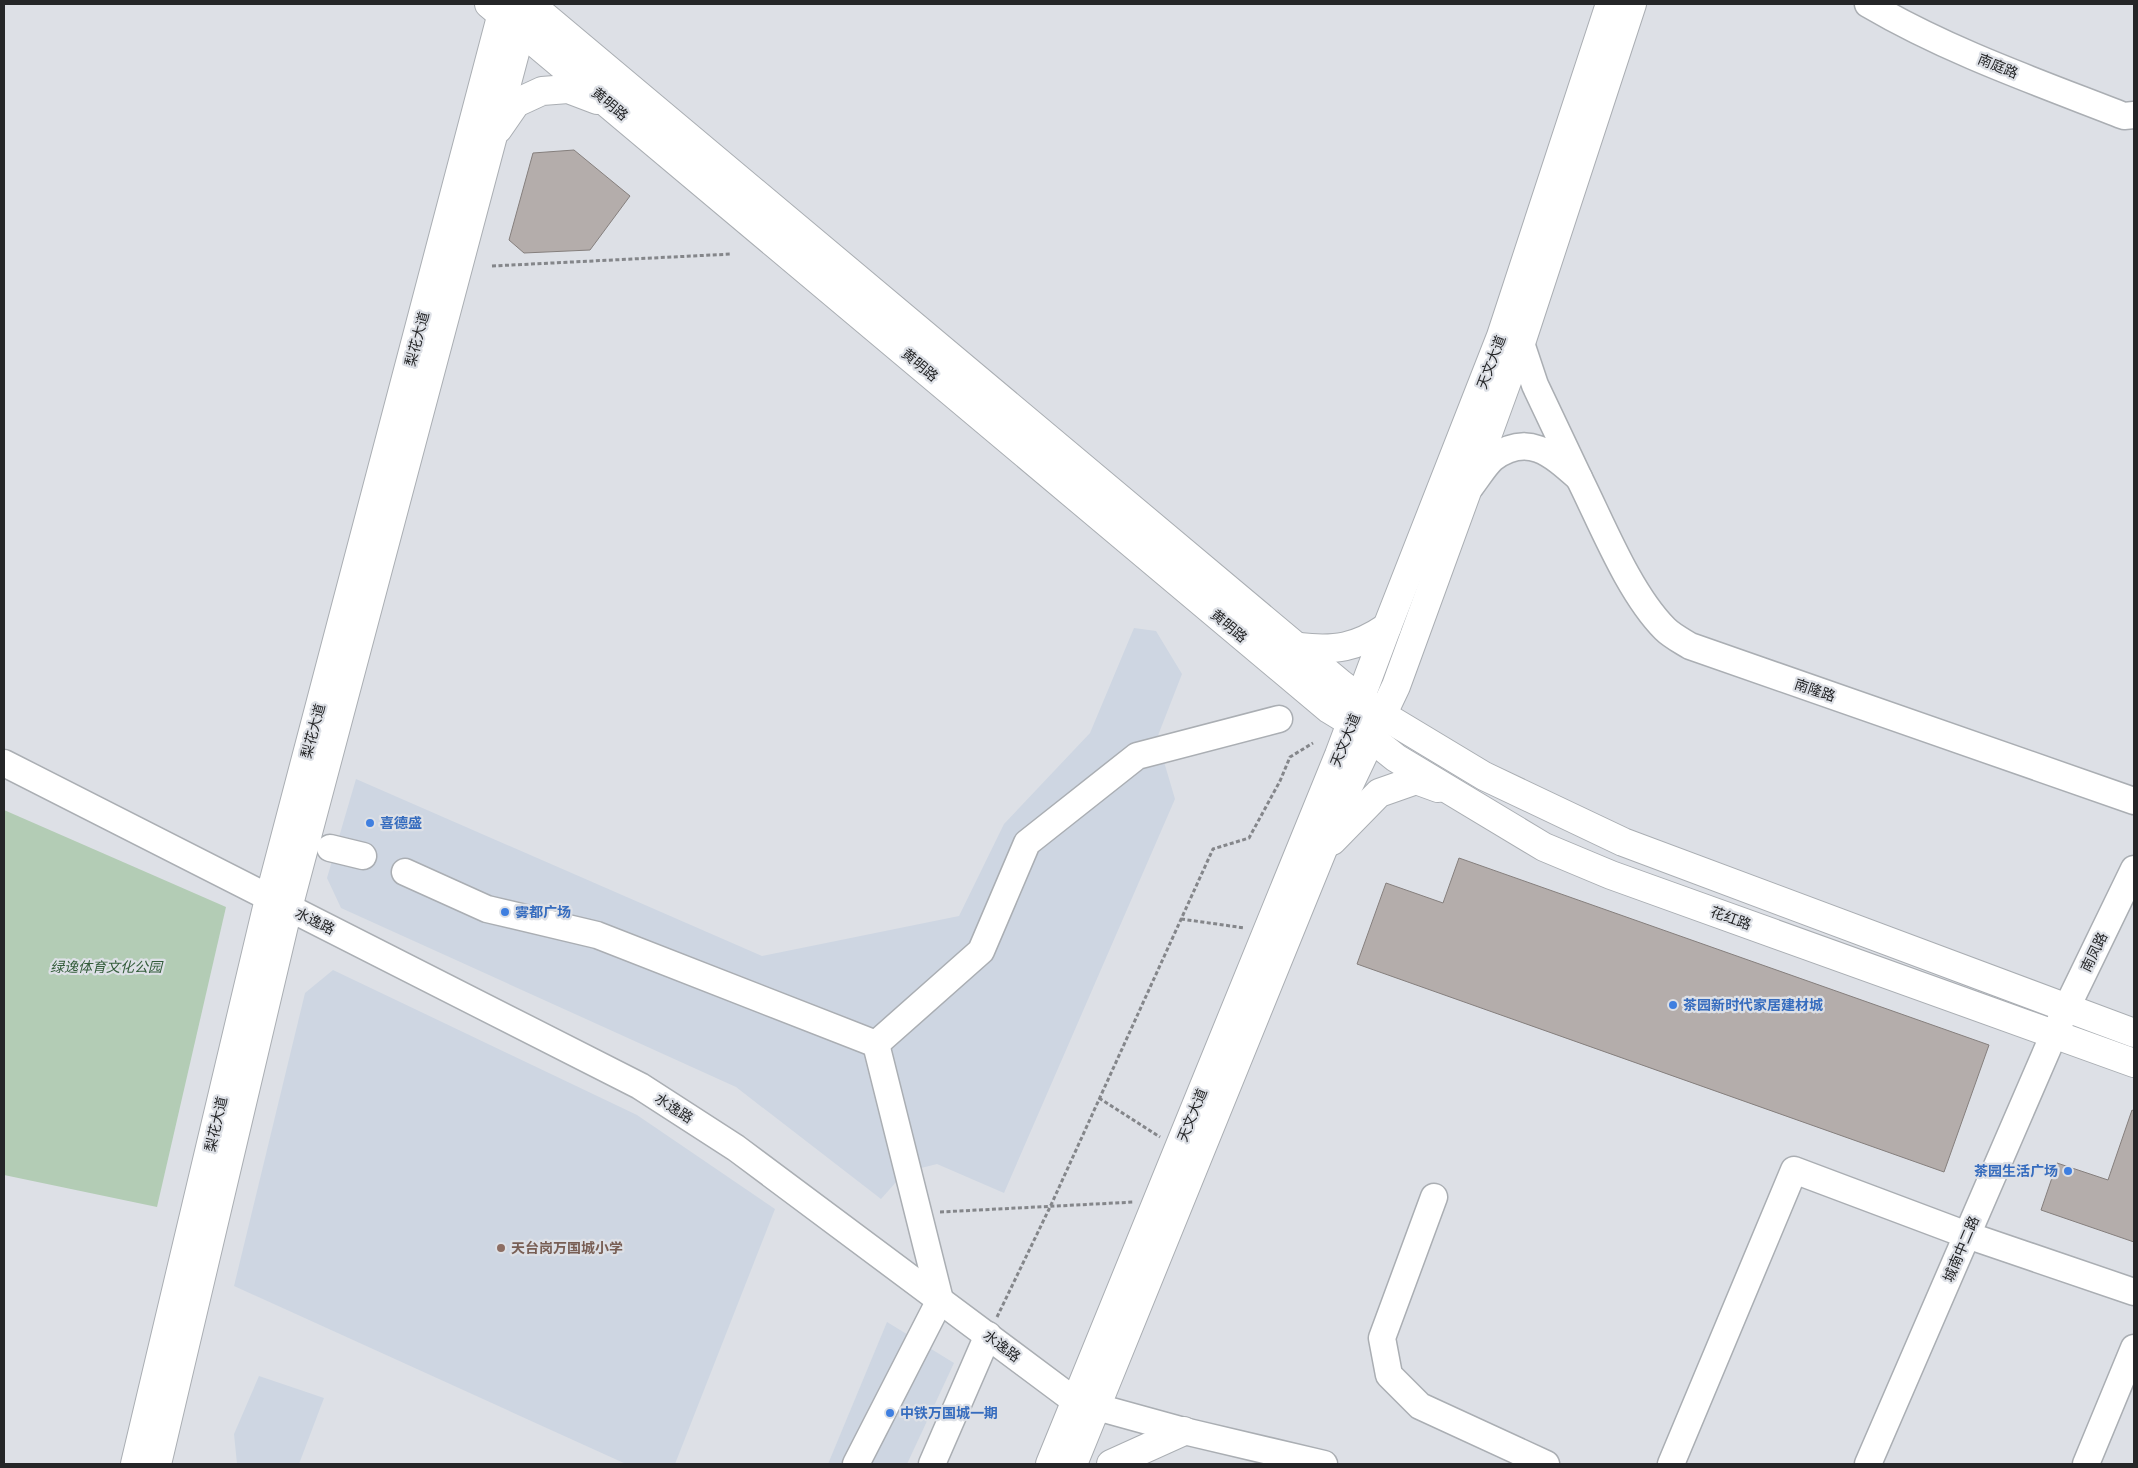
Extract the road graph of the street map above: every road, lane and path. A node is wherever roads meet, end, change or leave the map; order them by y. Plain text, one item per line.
1 (1610, 4) edge
2 (1632, 4) edge
3 (1868, 4) edge
4 (534, 7) edge
5 (506, 13) edge
6 (612, 106) junction
7 (2134, 115) edge
8 (493, 136) junction
9 (732, 254) dead end
10 (492, 266) dead end
11 (1521, 343) junction
12 (1579, 478) junction
13 (1468, 490) junction
14 (1387, 627) junction
15 (1299, 647) junction
16 (1366, 718) junction
17 (1278, 719) dead end
18 (1313, 743) dead end
19 (4, 763) edge
20 (1452, 793) junction
21 (2134, 801) edge
22 (1623, 842) junction
23 (330, 848) dead end
24 (1324, 850) junction
25 (363, 856) dead end
26 (2134, 869) edge
27 (405, 872) dead end
28 (1611, 875) junction
29 (279, 904) junction
30 (1181, 919) junction
31 (1245, 928) dead end
32 (2067, 1009) junction
33 (2134, 1033) edge
34 (2054, 1034) junction
35 (876, 1044) junction
36 (2134, 1063) edge
37 (1099, 1098) junction
38 (1163, 1138) dead end
39 (1434, 1197) dead end
40 (1138, 1202) dead end
41 (1051, 1205) junction
42 (917, 1214) junction
43 (1967, 1235) junction
44 (2134, 1292) edge
45 (940, 1300) junction
46 (988, 1335) junction
47 (2134, 1348) edge
48 (1085, 1404) junction
49 (1184, 1431) junction
50 (135, 1464) edge
51 (157, 1464) edge
52 (856, 1464) edge
53 (932, 1464) edge
54 (1050, 1464) edge
55 (1073, 1464) edge
56 (1111, 1464) edge
57 (1324, 1464) edge
58 (1546, 1464) edge
59 (1672, 1464) edge
60 (1868, 1464) edge
61 (2086, 1464) edge

1 - 14 main road, 天文大道
2 - 11 main road, 天文大道
3 - 7 street, 南庭路
4 - 5 main road, 梨花大道
4 - 15 main road, 黄明路
5 - 6 main road, 黄明路
5 - 8 main road, 梨花大道
5 - 29 main road, 梨花大道
6 - 8 main road
6 - 16 main road, 黄明路
8 - 29 main road, 梨花大道
9 - 10 path
11 - 12 street, 南隆路
11 - 13 main road, 天文大道
12 - 13 street
12 - 21 street, 南隆路
13 - 16 main road, 天文大道
14 - 15 main road
14 - 16 main road, 天文大道
15 - 16 main road, 黄明路
16 - 20 main road, 花红路
16 - 22 main road
16 - 24 main road, 天文大道
16 - 48 main road, 天文大道
17 - 35 street
18 - 30 path
19 - 29 street, 水逸路
20 - 24 main road
20 - 28 main road, 花红路
22 - 28 main road
22 - 32 main road
23 - 25 street
24 - 48 main road, 天文大道
26 - 32 street, 南凤路
27 - 35 street
28 - 34 main road, 花红路
29 - 45 street, 水逸路
29 - 50 main road, 梨花大道
29 - 51 main road, 梨花大道
30 - 31 path
30 - 37 path
32 - 33 main road
32 - 34 street, 南凤路
34 - 36 main road, 花红路
34 - 43 street, 城南中二路
35 - 42 street
37 - 38 path
37 - 41 path
39 - 58 street
40 - 41 path
41 - 42 path
41 - 46 path
42 - 45 street
43 - 44 street
43 - 59 street
43 - 60 street, 城南中二路
45 - 46 street, 水逸路
45 - 52 street
46 - 48 street, 水逸路
46 - 53 street
47 - 61 street
48 - 49 street, 水逸路
48 - 54 main road, 天文大道
48 - 55 main road, 天文大道
49 - 56 main road
49 - 57 street, 水逸路

